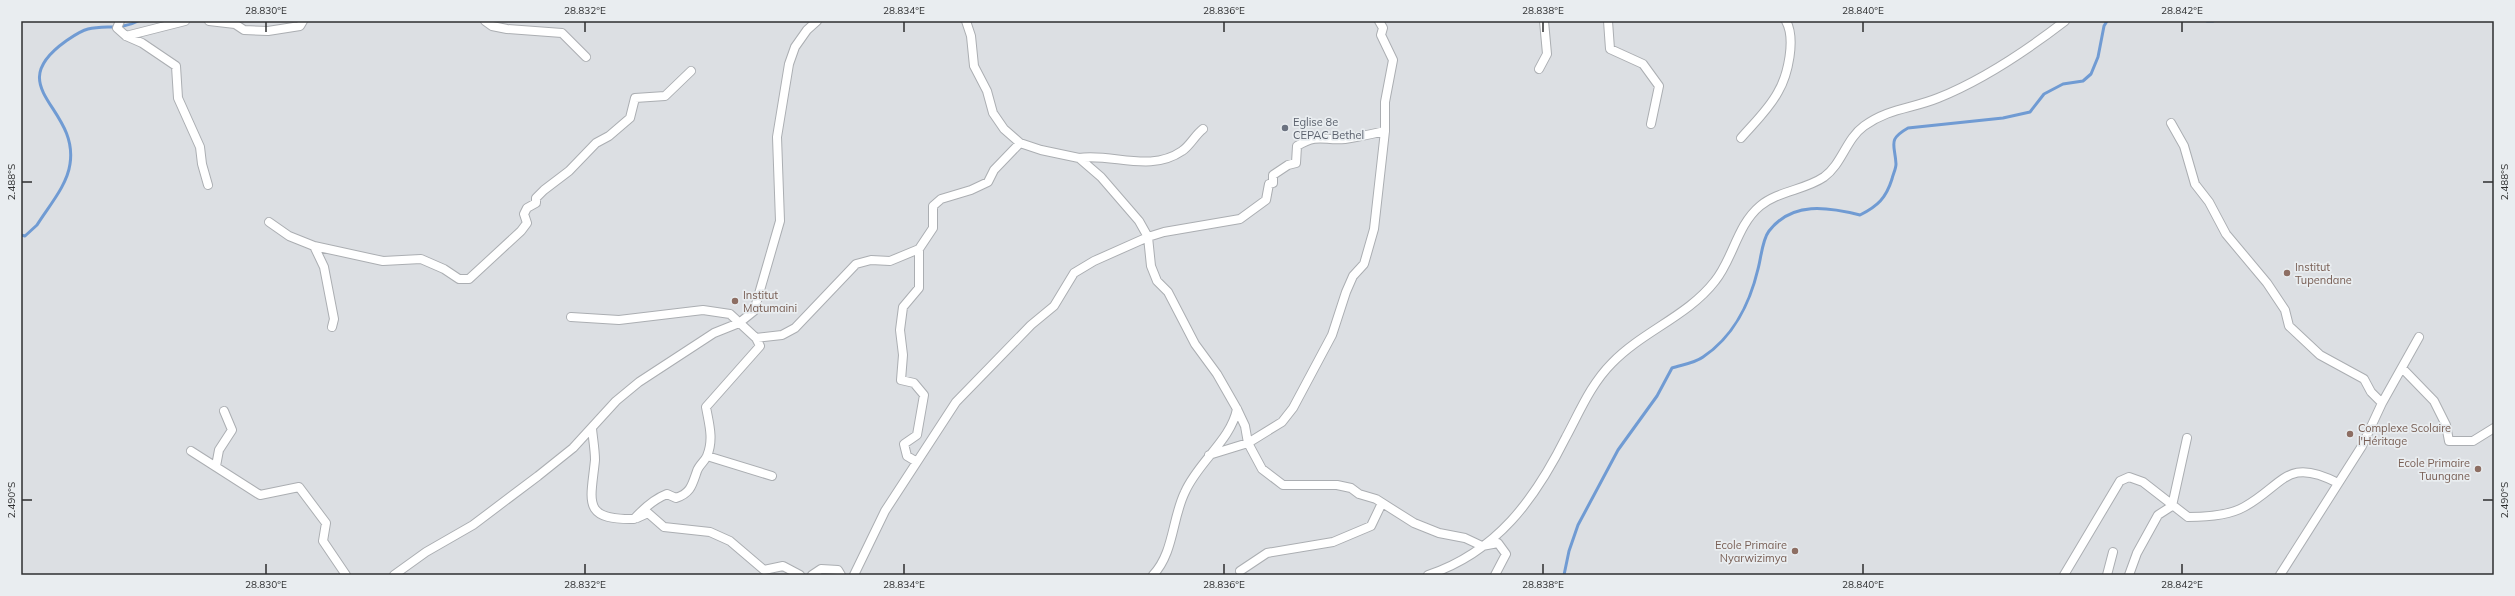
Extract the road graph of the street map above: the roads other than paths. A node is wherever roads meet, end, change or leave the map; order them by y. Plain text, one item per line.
1 (120, 21) edge
2 (185, 21) edge
3 (209, 21) edge
4 (303, 21) edge
5 (485, 21) edge
6 (817, 21) edge
7 (966, 21) edge
8 (1380, 21) edge
9 (1544, 21) edge
10 (1608, 21) edge
11 (1786, 21) edge
12 (2065, 21) edge
13 (126, 36) junction
14 (586, 57) dead end
15 (1539, 69) dead end
16 (691, 71) dead end
17 (2170, 123) dead end
18 (1651, 124) dead end
19 (1203, 129) dead end
20 (1385, 131) junction
21 (1741, 138) dead end
22 (1020, 143) junction
23 (1079, 158) junction
24 (208, 185) dead end
25 (269, 222) dead end
26 (1148, 237) junction
27 (314, 246) junction
28 (919, 249) junction
29 (571, 317) dead end
30 (739, 323) junction
31 (332, 327) dead end
32 (2419, 337) dead end
33 (756, 338) junction
34 (2402, 368) junction
35 (2382, 403) junction
36 (1237, 409) junction
37 (224, 411) dead end
38 (2494, 428) edge
39 (592, 429) junction
40 (2187, 438) dead end
41 (1248, 443) junction
42 (191, 451) dead end
43 (1209, 455) junction
44 (707, 456) junction
45 (917, 462) junction
46 (216, 466) junction
47 (772, 476) dead end
48 (2338, 483) junction
49 (1382, 502) junction
50 (2172, 506) junction
51 (634, 519) junction
52 (1482, 546) junction
53 (2113, 552) dead end
54 (1240, 571) dead end
55 (346, 575) edge
56 (394, 575) edge
57 (800, 575) edge
58 (812, 575) edge
59 (841, 575) edge
60 (854, 575) edge
61 (1153, 575) edge
62 (1428, 575) edge
63 (1495, 575) edge
64 (2064, 575) edge
65 (2107, 575) edge
66 (2129, 575) edge
67 (2280, 575) edge

1 - 13 street
2 - 13 street
3 - 4 street
5 - 14 street
6 - 30 street
7 - 22 street
8 - 20 street
9 - 15 street
10 - 18 street
11 - 21 street
12 - 52 street
13 - 24 street
16 - 27 street
17 - 35 street
19 - 23 street
20 - 26 street
20 - 41 street
22 - 23 street
22 - 28 street
23 - 26 street
25 - 27 street
26 - 36 street
26 - 45 street
27 - 31 street
28 - 33 street
28 - 45 street
29 - 30 street
30 - 33 street
30 - 39 street
32 - 34 street
33 - 44 street
34 - 35 street
34 - 38 street
35 - 48 street
36 - 41 street
36 - 43 street
37 - 46 street
39 - 51 street
39 - 56 street
40 - 50 street
41 - 43 street
41 - 49 street
42 - 46 street
43 - 61 street
44 - 47 street
44 - 51 street
45 - 60 street
46 - 55 street
48 - 50 street
48 - 67 street
49 - 52 street
49 - 54 street
50 - 64 street
50 - 66 street
51 - 57 street
52 - 62 street
52 - 63 street
53 - 65 street
58 - 59 street

